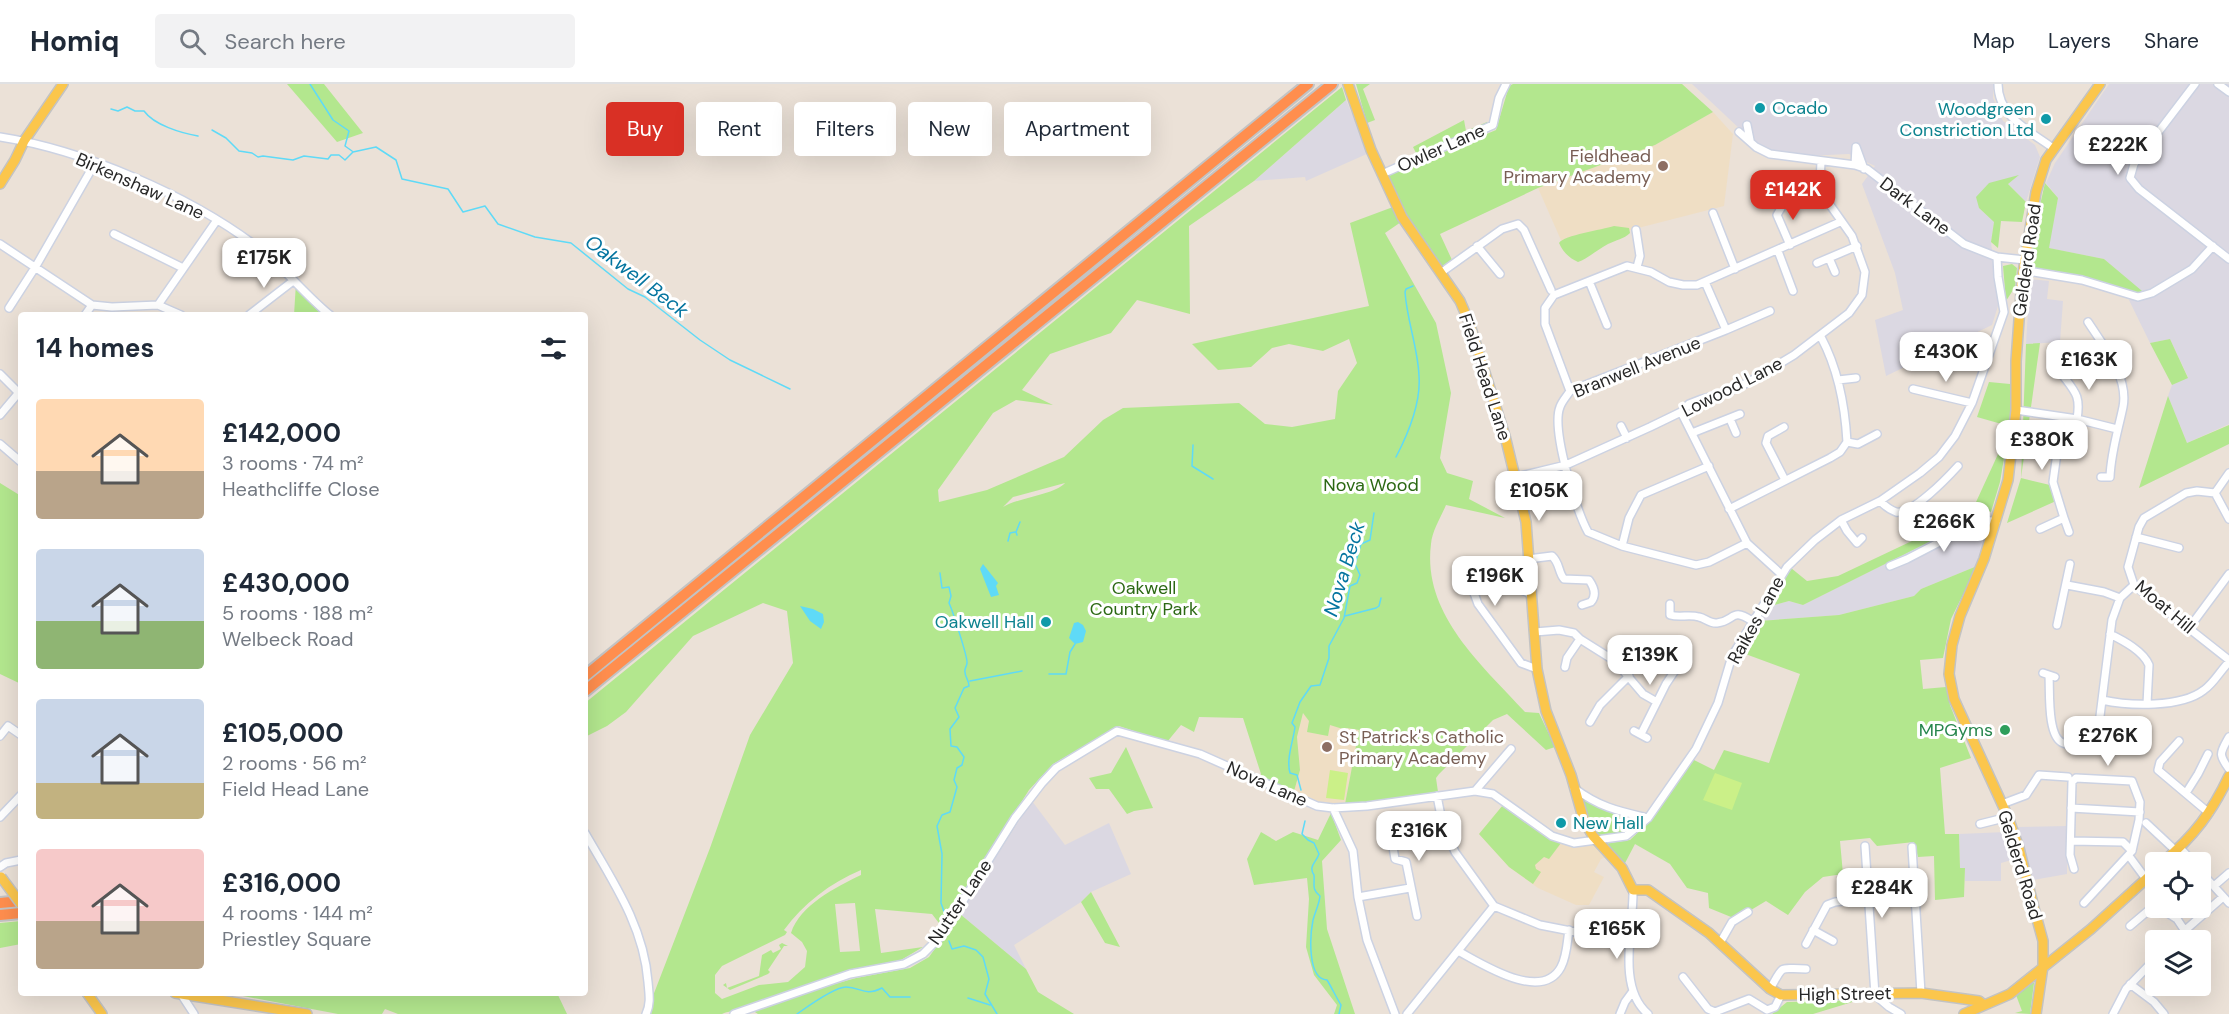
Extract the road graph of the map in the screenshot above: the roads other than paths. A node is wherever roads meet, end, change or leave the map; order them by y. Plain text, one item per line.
1 (63, 84) edge
2 (1308, 84) edge
3 (1332, 84) edge
4 (1348, 84) edge
5 (1506, 84) edge
6 (1998, 84) edge
7 (2100, 84) edge
8 (2195, 84) edge
9 (2218, 84) edge
10 (2229, 92) edge
11 (1747, 125) dead end
12 (1739, 132) dead end
13 (0, 137) edge
14 (1750, 140) junction
15 (24, 141) junction
16 (2054, 148) junction
17 (1821, 162) junction
18 (95, 164) junction
19 (1855, 165) junction
20 (1864, 169) junction
21 (1382, 174) junction
22 (0, 184) edge
23 (1788, 196) dead end
24 (1713, 213) dead end
25 (217, 220) junction
26 (1840, 222) junction
27 (1636, 230) dead end
28 (114, 234) dead end
29 (0, 244) edge
30 (1791, 245) junction
31 (1477, 246) junction
32 (1857, 246) junction
33 (2213, 246) junction
34 (1778, 251) junction
35 (1997, 257) junction
36 (1828, 258) junction
37 (2229, 259) edge
38 (2025, 260) junction
39 (1817, 263) dead end
40 (36, 266) junction
41 (1637, 267) junction
42 (183, 268) junction
43 (1736, 269) junction
44 (1835, 272) dead end
45 (2034, 272) dead end
46 (1442, 273) junction
47 (1500, 274) dead end
48 (293, 281) junction
49 (1589, 281) junction
50 (1705, 282) junction
51 (1551, 290) dead end
52 (1793, 291) dead end
53 (92, 304) junction
54 (158, 305) junction
55 (9, 308) dead end
56 (1770, 311) dead end
57 (87, 312) edge
58 (174, 312) edge
59 (253, 312) edge
60 (327, 312) edge
61 (2088, 322) dead end
62 (1607, 325) dead end
63 (1726, 330) junction
64 (1821, 337) junction
65 (0, 374) edge
66 (2061, 374) dead end
67 (1856, 378) dead end
68 (1838, 381) junction
69 (1913, 389) dead end
70 (18, 391) edge
71 (1570, 392) junction
72 (18, 395) edge
73 (1972, 403) junction
74 (2016, 410) junction
75 (1681, 412) junction
76 (1740, 414) dead end
77 (0, 415) edge
78 (2062, 417) junction
79 (1730, 419) junction
80 (2077, 419) junction
81 (1622, 426) dead end
82 (1785, 428) dead end
83 (2117, 429) junction
84 (1692, 433) junction
85 (1736, 433) dead end
86 (1877, 434) dead end
87 (1628, 438) junction
88 (1847, 442) junction
89 (0, 444) edge
90 (18, 459) edge
91 (1566, 465) junction
92 (1709, 466) junction
93 (1958, 466) dead end
94 (2229, 473) edge
95 (1516, 477) junction
96 (2101, 477) dead end
97 (1785, 480) junction
98 (2215, 494) junction
99 (1880, 501) junction
100 (1729, 509) junction
101 (2064, 518) junction
102 (2229, 519) edge
103 (1841, 520) junction
104 (1996, 522) junction
105 (2040, 529) dead end
106 (2069, 532) dead end
107 (2136, 537) junction
108 (1862, 538) dead end
109 (1747, 543) junction
110 (1622, 546) junction
111 (2179, 548) dead end
112 (1528, 559) junction
113 (2070, 564) dead end
114 (1890, 566) dead end
115 (1781, 574) junction
116 (2229, 574) edge
117 (2067, 585) junction
118 (2134, 585) junction
119 (1532, 595) junction
120 (2120, 598) junction
121 (1670, 604) dead end
122 (1582, 606) dead end
123 (1752, 621) junction
124 (2056, 625) dead end
125 (2189, 628) junction
126 (1535, 632) junction
127 (2110, 634) junction
128 (1580, 639) junction
129 (1634, 644) dead end
130 (1621, 645) dead end
131 (1626, 651) junction
132 (1686, 654) dead end
133 (1616, 661) junction
134 (2229, 661) edge
135 (1565, 667) dead end
136 (1537, 669) junction
137 (588, 674) edge
138 (2049, 675) dead end
139 (1629, 676) junction
140 (588, 689) edge
141 (2102, 700) junction
142 (1657, 702) junction
143 (2147, 704) junction
144 (1590, 722) dead end
145 (18, 732) edge
146 (1641, 734) dead end
147 (0, 736) edge
148 (1108, 736) joint
149 (2229, 737) edge
150 (2180, 741) dead end
151 (2096, 747) junction
152 (1511, 749) dead end
153 (2134, 750) dead end
154 (2208, 754) dead end
155 (2229, 769) edge
156 (2229, 776) edge
157 (2068, 777) dead end
158 (1574, 788) junction
159 (1475, 791) junction
160 (2186, 793) junction
161 (1437, 796) junction
162 (18, 798) edge
163 (2002, 804) junction
164 (1333, 808) junction
165 (2071, 808) junction
166 (2140, 812) junction
167 (2209, 813) junction
168 (0, 817) edge
169 (2008, 817) junction
170 (1648, 818) junction
171 (2146, 823) dead end
172 (1980, 824) dead end
173 (588, 837) edge
174 (1596, 840) junction
175 (2071, 841) junction
176 (1864, 846) dead end
177 (1393, 847) dead end
178 (1912, 847) dead end
179 (2178, 850) junction
180 (2176, 852) edge
181 (2180, 852) edge
182 (2131, 854) junction
183 (18, 861) edge
184 (2074, 869) dead end
185 (0, 873) edge
186 (2229, 873) edge
187 (2145, 877) edge
188 (2145, 880) edge
189 (2211, 883) edge
190 (2214, 886) junction
191 (1410, 888) junction
192 (1633, 890) junction
193 (1358, 897) junction
194 (1868, 898) junction
195 (18, 899) edge
196 (2226, 900) edge
197 (0, 903) edge
198 (18, 903) edge
199 (2084, 903) dead end
200 (1494, 906) junction
201 (1748, 912) dead end
202 (18, 913) edge
203 (2145, 913) edge
204 (0, 915) edge
205 (1417, 916) dead end
206 (2175, 918) edge
207 (2130, 926) dead end
208 (1569, 930) junction
209 (1813, 930) junction
210 (2184, 930) edge
211 (2186, 930) edge
212 (1630, 938) junction
213 (1833, 941) dead end
214 (1720, 943) junction
215 (1806, 944) dead end
216 (1458, 951) junction
217 (2043, 966) junction
218 (1806, 969) dead end
219 (2145, 969) edge
220 (1683, 977) dead end
221 (2130, 984) junction
222 (1770, 989) junction
223 (1633, 991) junction
224 (1922, 993) junction
225 (1875, 994) junction
226 (1781, 995) junction
227 (89, 996) edge
228 (180, 996) edge
229 (196, 996) edge
230 (1984, 1005) junction
231 (102, 1014) edge
232 (194, 1014) edge
233 (307, 1014) edge
234 (646, 1014) edge
235 (734, 1014) edge
236 (1395, 1014) edge
237 (1407, 1014) edge
238 (1620, 1014) edge
239 (1648, 1014) edge
240 (1901, 1014) edge
241 (1964, 1014) edge
242 (2036, 1014) edge
243 (2113, 1014) edge
244 (2164, 1014) edge

1 - 15 main road
2 - 137 highway
3 - 140 highway
4 - 21 main road, Field Head Lane
5 - 21 street, Owler Lane
6 - 16 street
7 - 16 main road, Gelderd Road
8 - 33 street
9 - 10 street
11 - 14 street
12 - 14 street, Dark Lane
13 - 15 street, Birkenshaw Lane
14 - 17 street, Dark Lane
15 - 18 street, Birkenshaw Lane
15 - 22 main road
16 - 38 main road, Gelderd Road
17 - 19 street, Dark Lane
17 - 26 street, Lowood Lane
18 - 25 street, Birkenshaw Lane
18 - 40 street
19 - 20 street, Dark Lane
19 - 20 street
20 - 35 street, Dark Lane
21 - 46 main road, Field Head Lane
23 - 30 street
24 - 43 street
25 - 42 street
25 - 48 street, Birkenshaw Lane
26 - 30 street
26 - 32 street, Lowood Lane
27 - 41 street
28 - 42 street
29 - 40 street
30 - 34 street
31 - 46 street
31 - 47 street
31 - 51 street
32 - 36 street
32 - 64 street, Lowood Lane
33 - 37 street
33 - 45 street
34 - 43 street
34 - 52 street
35 - 38 street, Dark Lane
35 - 73 street, Raikes Lane
36 - 39 street
36 - 44 street
38 - 74 main road, Gelderd Road
40 - 53 street
40 - 55 street
41 - 49 street
41 - 50 street
42 - 54 street
43 - 50 street
46 - 95 main road, Field Head Lane
48 - 59 street
48 - 60 street, Birkenshaw Lane
49 - 62 street
49 - 71 street
50 - 63 street
53 - 54 street
53 - 57 street
54 - 58 street
56 - 63 street, Branwell Avenue
61 - 83 street
63 - 71 street, Branwell Avenue
64 - 68 street
64 - 75 street, Lowood Lane
65 - 70 street
66 - 80 street
67 - 68 street
68 - 88 street
69 - 73 street
71 - 91 street, Branwell Avenue
72 - 77 street
73 - 99 street, Raikes Lane
74 - 78 street
74 - 104 main road, Gelderd Road
75 - 84 street
75 - 87 street, Lowood Lane
76 - 79 street
78 - 80 street
78 - 101 street
79 - 84 street
79 - 85 street
80 - 83 street
81 - 87 street
82 - 97 street
83 - 96 street
84 - 92 street
86 - 88 street
87 - 91 street, Lowood Lane
88 - 97 street
89 - 90 street
91 - 95 street, Lowood Lane
91 - 110 street, Branwell Avenue
92 - 100 street
92 - 110 street
93 - 99 street
94 - 98 street
95 - 112 main road, Field Head Lane
97 - 100 street
98 - 102 street
98 - 107 street, Moat Hill
99 - 103 street, Raikes Lane
100 - 109 street
101 - 105 street
101 - 106 street
103 - 108 street
103 - 115 street, Raikes Lane
104 - 114 street
104 - 163 main road, Gelderd Road
107 - 111 street
107 - 118 street, Moat Hill
109 - 110 street, Branwell Avenue
109 - 115 street
112 - 119 main road, Field Head Lane
112 - 122 street
113 - 117 street
115 - 123 street, Raikes Lane
116 - 125 street
117 - 120 street
117 - 124 street
118 - 120 street
118 - 125 street, Moat Hill
119 - 126 main road, Field Head Lane
119 - 136 street
120 - 127 street
121 - 123 street
123 - 170 street, Raikes Lane
125 - 134 street, Moat Hill
126 - 128 street
126 - 136 main road, Field Head Lane
127 - 141 street
127 - 143 street
128 - 133 street
128 - 135 street
129 - 131 street
130 - 131 street
131 - 133 street
132 - 142 street
133 - 139 street
134 - 143 street
136 - 158 main road, Field Head Lane
138 - 151 street
139 - 142 street
139 - 144 street
141 - 143 street
141 - 151 street
142 - 146 street
145 - 147 street
148 - 164 street, Nova Lane
148 - 235 street, Nutter Lane
149 - 155 street
150 - 160 street
151 - 153 street
152 - 159 street
154 - 160 street
156 - 167 main road
157 - 163 street
158 - 170 street
158 - 174 main road, Field Head Lane
159 - 161 street, Nova Lane
159 - 174 street, Nova Lane
160 - 167 street
161 - 164 street, Nova Lane
161 - 200 street
162 - 168 street
163 - 169 main road, Gelderd Road
164 - 193 street
165 - 166 street
165 - 166 street
165 - 175 street
166 - 182 street
167 - 179 main road
169 - 172 street
169 - 217 main road, Gelderd Road
170 - 174 street, Raikes Lane
171 - 179 street
173 - 234 street
174 - 192 main road, Field Head Lane
175 - 182 street
175 - 184 street
176 - 194 street
177 - 191 street
178 - 224 street
179 - 180 main road
179 - 181 street
182 - 187 street
182 - 199 street
183 - 185 street
185 - 195 main road, bridge
186 - 190 street
188 - 217 main road
189 - 190 street
190 - 196 street
191 - 193 street
191 - 205 street
192 - 212 street
192 - 214 main road, High Street
193 - 236 street
194 - 209 street
194 - 225 street
196 - 211 street
197 - 198 highway
200 - 208 street
200 - 216 street
201 - 214 street
202 - 204 highway
203 - 207 street
206 - 210 street
208 - 212 street
208 - 216 street
209 - 213 street
209 - 215 street
212 - 223 street
214 - 222 main road, High Street
216 - 237 street
217 - 230 main road
217 - 242 main road, Gelderd Road
218 - 222 street
219 - 221 street
220 - 226 street
221 - 243 street
221 - 244 street
222 - 226 main road, High Street
223 - 238 street
223 - 239 street
224 - 225 main road, High Street
224 - 230 main road, High Street
225 - 226 main road, High Street
225 - 240 street
227 - 231 main road
228 - 232 street
229 - 233 main road
230 - 241 main road

